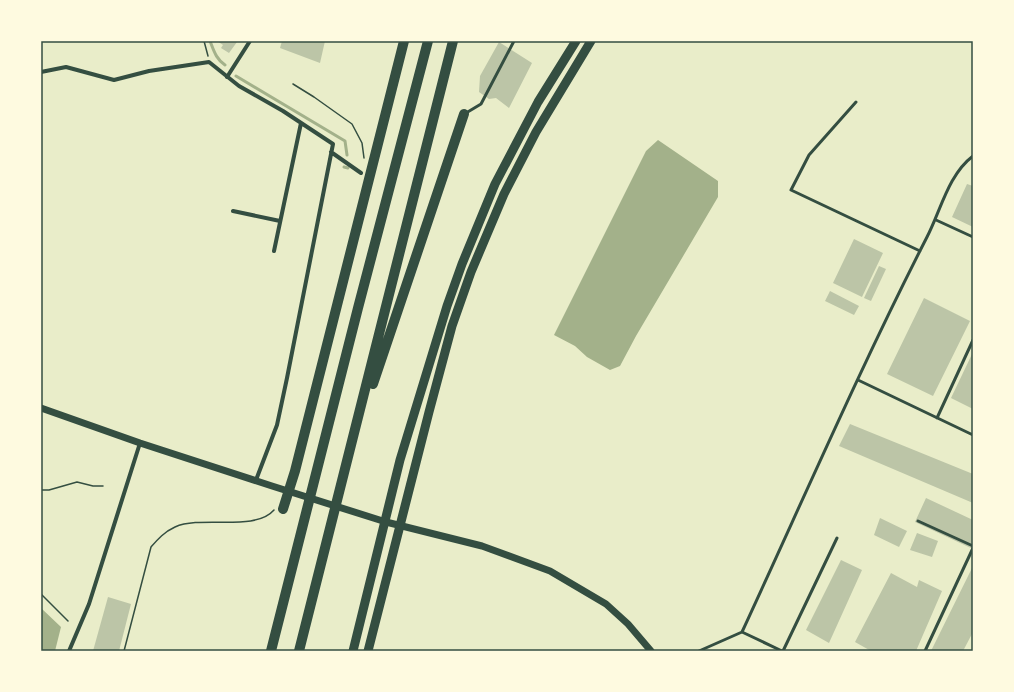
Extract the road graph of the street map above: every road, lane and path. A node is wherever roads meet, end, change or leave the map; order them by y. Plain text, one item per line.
1 (204, 41) edge
2 (250, 41) edge
3 (404, 41) edge
4 (428, 41) edge
5 (453, 41) edge
6 (514, 41) edge
7 (576, 41) edge
8 (590, 41) edge
9 (209, 62) junction
10 (41, 72) edge
11 (226, 77) junction
12 (293, 84) dead end
13 (856, 102) dead end
14 (464, 114) joint
15 (301, 123) junction
16 (331, 152) junction
17 (973, 156) edge
18 (361, 173) joint
19 (234, 211) dead end
20 (936, 220) junction
21 (280, 221) junction
22 (973, 237) edge
23 (274, 251) dead end
24 (920, 251) junction
25 (973, 340) edge
26 (858, 380) junction
27 (41, 408) edge
28 (938, 418) junction
29 (973, 436) edge
30 (353, 441) junction
31 (140, 443) junction
32 (256, 480) junction
33 (103, 486) dead end
34 (41, 490) edge
35 (279, 509) joint
36 (918, 521) dead end
37 (386, 522) junction
38 (399, 525) junction
39 (837, 538) dead end
40 (973, 547) edge
41 (41, 594) edge
42 (68, 621) dead end
43 (742, 632) junction
44 (69, 651) edge
45 (124, 651) edge
46 (271, 651) edge
47 (299, 651) edge
48 (353, 651) edge
49 (368, 651) edge
50 (651, 651) edge
51 (699, 651) edge
52 (782, 651) edge
53 (925, 651) edge

1 - 9 path
2 - 11 street
3 - 35 highway
4 - 46 highway
5 - 30 highway
6 - 14 lane
7 - 37 main road
8 - 38 main road
9 - 10 street
9 - 11 street
11 - 15 street
12 - 18 path
13 - 24 lane
14 - 30 highway
15 - 16 street
15 - 21 street
16 - 18 street
16 - 32 street
17 - 20 lane
19 - 21 street
20 - 22 lane
20 - 24 lane
21 - 23 street
24 - 26 lane
25 - 28 lane
26 - 28 lane
26 - 43 lane
27 - 31 street
28 - 29 lane
30 - 47 highway
31 - 32 street
31 - 44 street
32 - 37 street
33 - 34 path
35 - 45 path
36 - 40 lane
37 - 38 street
37 - 48 main road
38 - 49 main road
38 - 50 street
39 - 52 lane
40 - 53 lane
41 - 42 path
43 - 51 lane
43 - 52 lane

